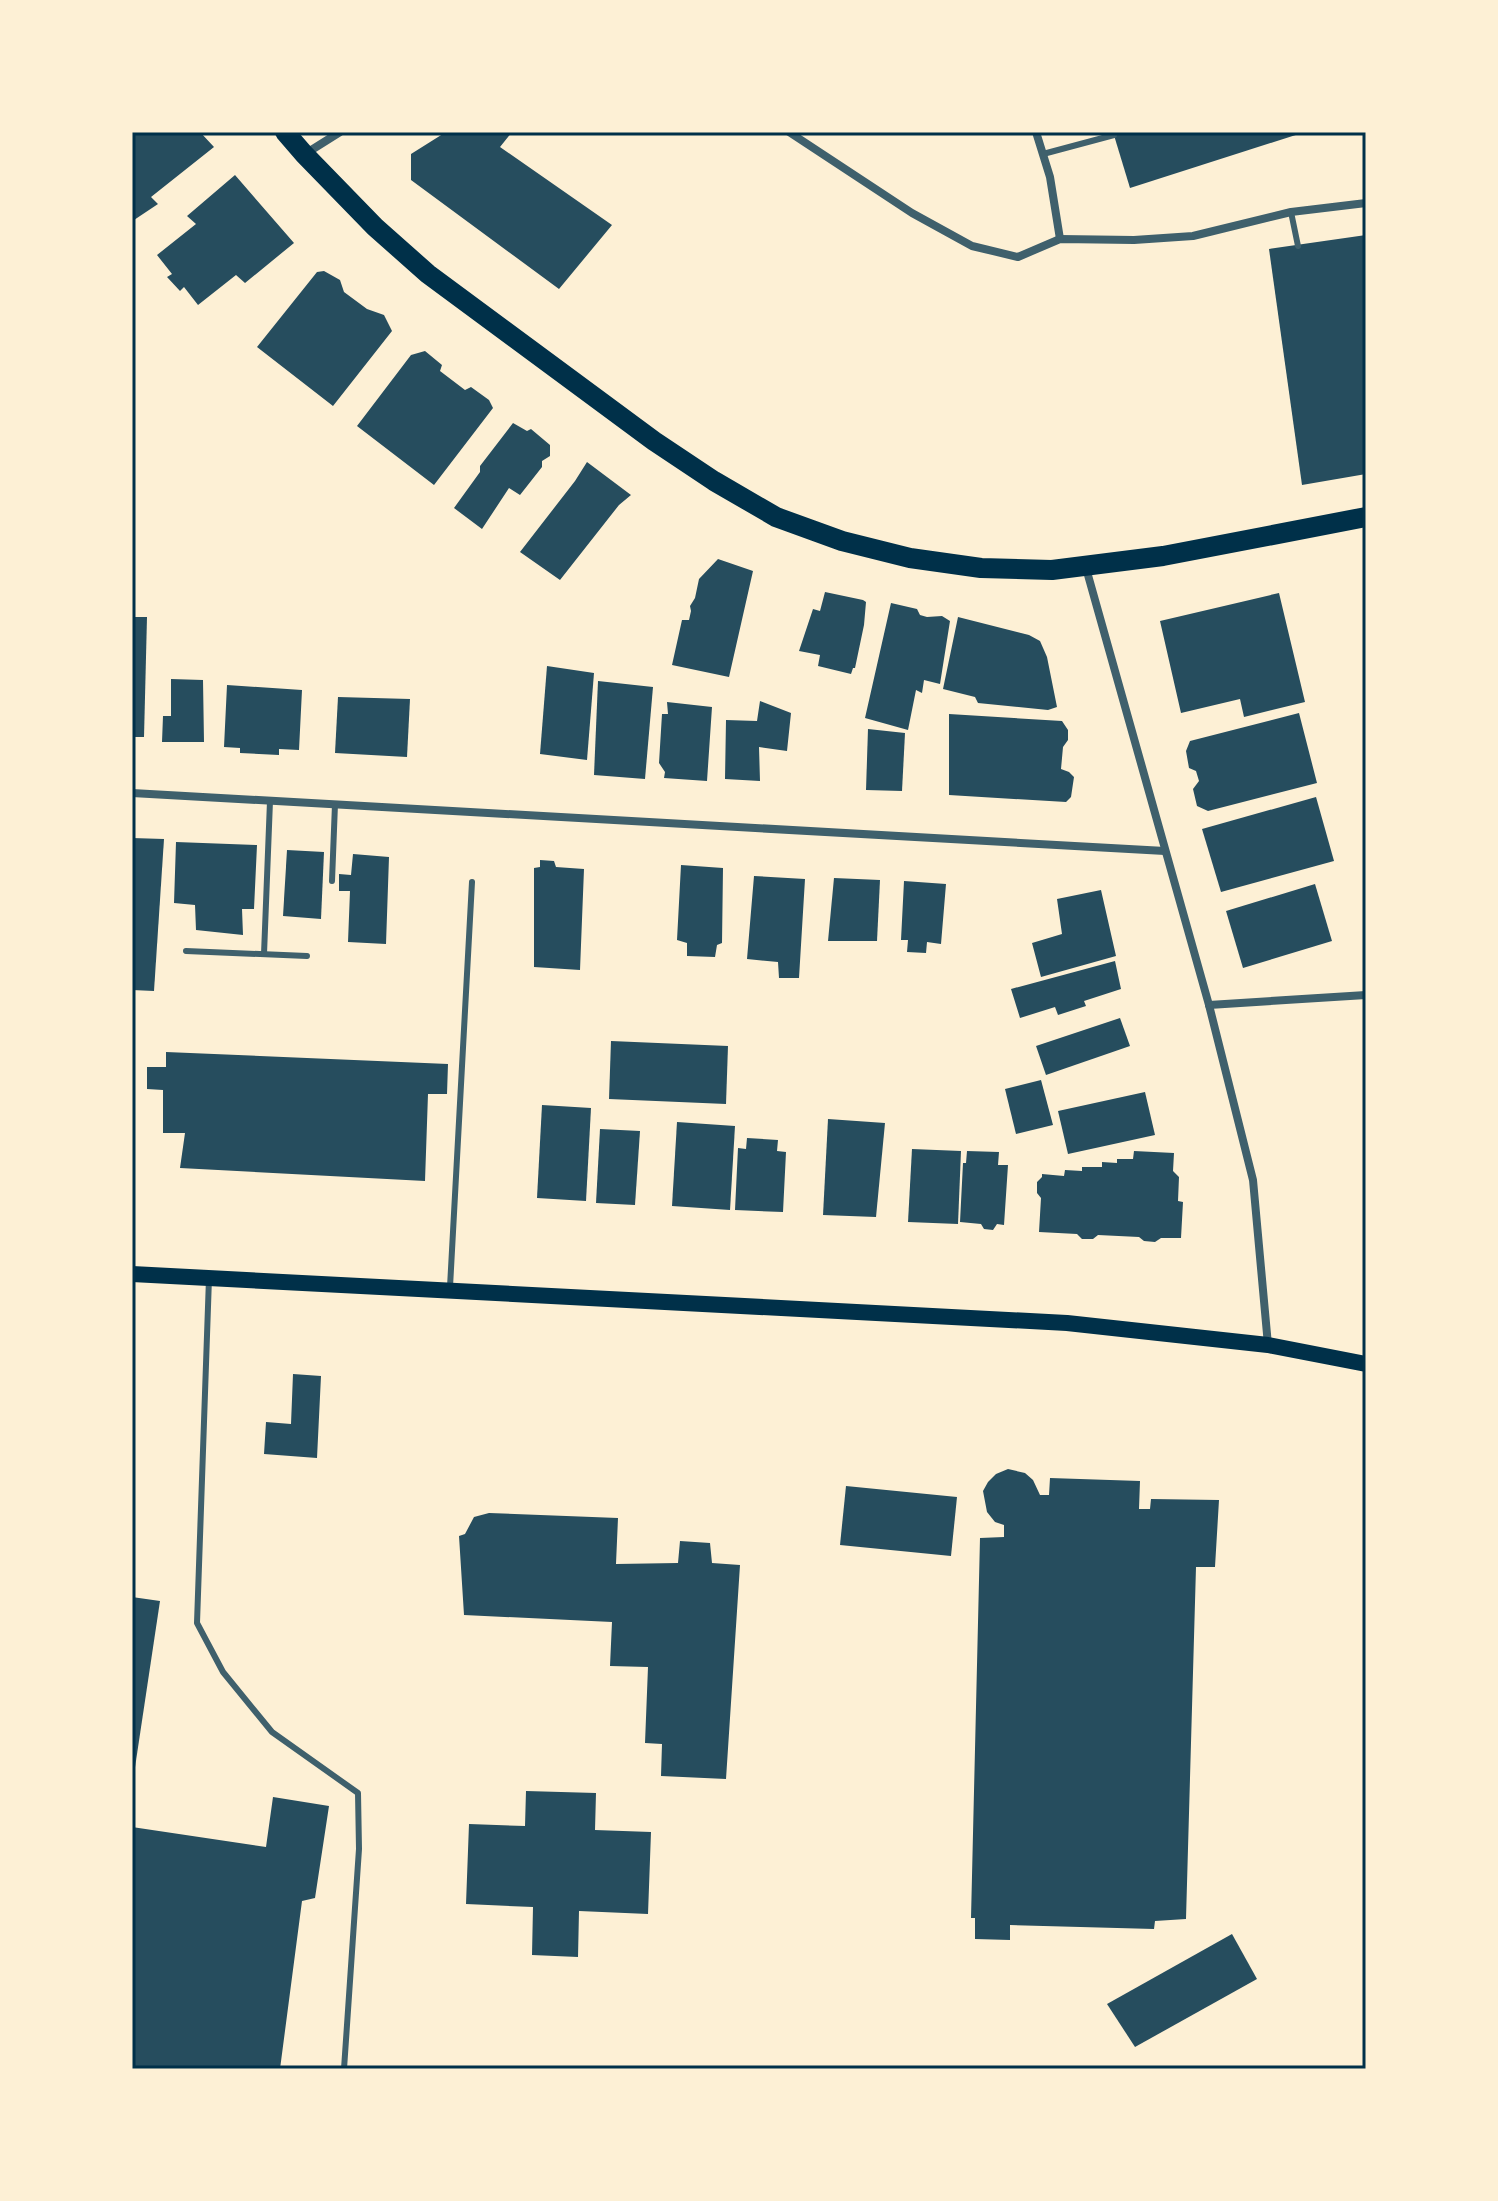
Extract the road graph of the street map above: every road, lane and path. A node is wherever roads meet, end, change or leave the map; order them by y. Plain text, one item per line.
1 (285, 132) edge
2 (340, 132) edge
3 (789, 132) edge
4 (1036, 132) edge
5 (1114, 135) dead end
6 (304, 154) junction
7 (1043, 154) junction
8 (1366, 203) edge
9 (1291, 212) junction
10 (1060, 239) junction
11 (1298, 246) dead end
12 (1366, 517) edge
13 (1086, 567) junction
14 (132, 793) edge
15 (270, 801) junction
16 (335, 804) junction
17 (1165, 851) junction
18 (332, 881) dead end
19 (472, 882) dead end
20 (186, 951) dead end
21 (264, 954) junction
22 (307, 956) dead end
23 (1366, 995) edge
24 (1209, 1005) junction
25 (132, 1274) edge
26 (209, 1278) junction
27 (450, 1291) junction
28 (1268, 1345) junction
29 (1366, 1364) edge
30 (344, 2069) edge

1 - 6 main road
2 - 6 street
3 - 10 street
4 - 7 street
5 - 7 lane
6 - 13 main road
7 - 10 street
8 - 9 street
9 - 10 street
9 - 11 lane
12 - 13 main road
13 - 17 street
14 - 15 street
15 - 16 street
15 - 21 lane
16 - 17 street
16 - 18 lane
17 - 24 street
19 - 27 lane
20 - 21 lane
21 - 22 lane
23 - 24 street
24 - 28 street
25 - 26 main road
26 - 27 main road
26 - 30 lane
27 - 28 main road
28 - 29 main road

